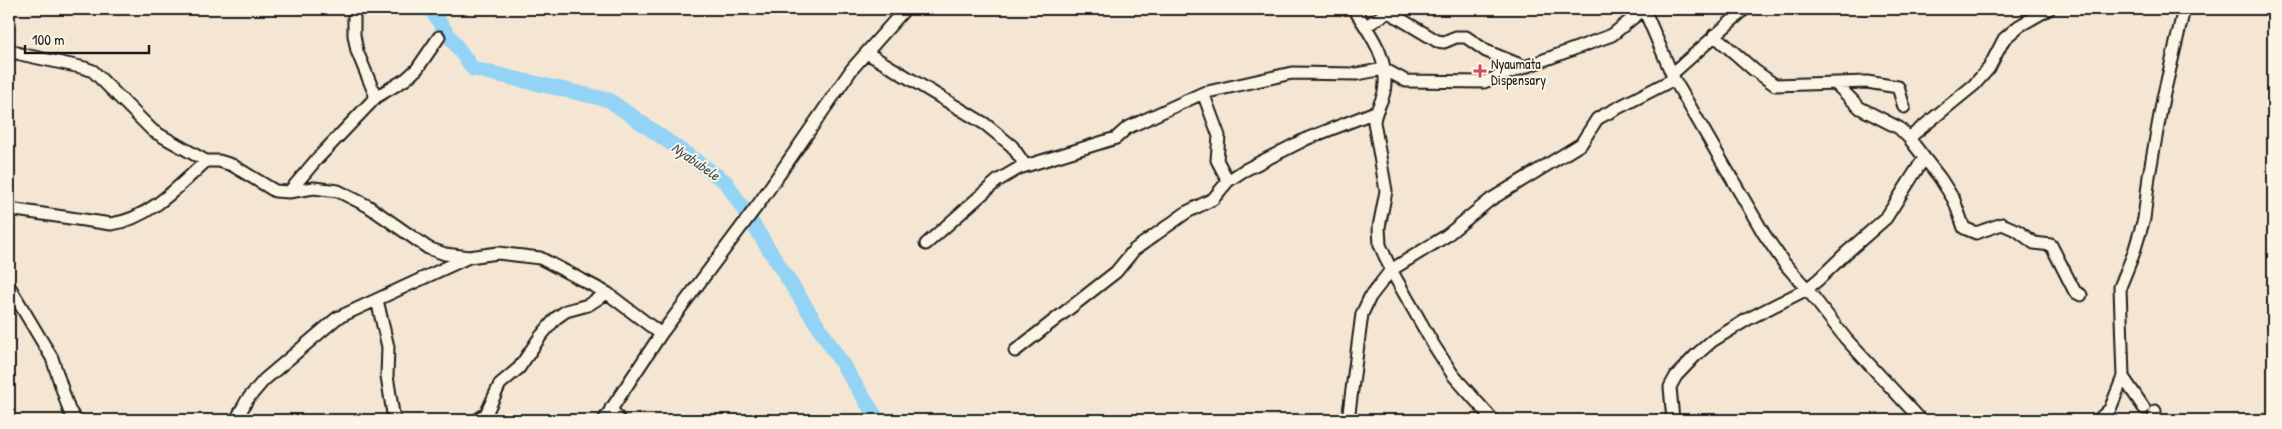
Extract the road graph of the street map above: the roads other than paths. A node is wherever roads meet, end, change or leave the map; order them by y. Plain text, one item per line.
1 (354, 9) edge
2 (905, 9) edge
3 (1354, 9) edge
4 (1744, 9) edge
5 (2049, 9) edge
6 (2184, 9) edge
7 (1390, 10) edge
8 (1366, 26) junction
9 (1714, 35) junction
10 (439, 37) dead end
11 (9, 50) edge
12 (867, 53) junction
13 (1523, 66) junction
14 (1384, 69) junction
15 (1673, 76) junction
16 (1836, 84) junction
17 (1203, 93) junction
18 (376, 97) junction
19 (1904, 106) dead end
20 (1374, 112) junction
21 (1909, 138) junction
22 (1924, 158) junction
23 (206, 161) junction
24 (1025, 165) junction
25 (1228, 181) junction
26 (289, 192) junction
27 (9, 209) edge
28 (926, 244) dead end
29 (469, 257) junction
30 (1391, 270) junction
31 (9, 286) edge
32 (1807, 289) junction
33 (607, 293) junction
34 (2081, 295) dead end
35 (377, 300) junction
36 (661, 334) junction
37 (1015, 352) dead end
38 (2123, 377) junction
39 (611, 408) junction
40 (2151, 413) edge
41 (1486, 418) edge
42 (76, 420) edge
43 (236, 420) edge
44 (394, 420) edge
45 (477, 420) edge
46 (604, 420) edge
47 (619, 420) edge
48 (1348, 420) edge
49 (1673, 420) edge
50 (1920, 420) edge
51 (2098, 420) edge

1 - 18 street
2 - 12 street
3 - 8 street
4 - 9 street
5 - 21 street
6 - 38 street
7 - 8 street
7 - 13 street
8 - 14 street
9 - 15 street
9 - 16 street
10 - 18 street
11 - 23 street
12 - 24 street
12 - 36 street
13 - 14 street
13 - 15 street
14 - 17 street
14 - 20 street
15 - 30 street
15 - 32 street
16 - 19 street
16 - 21 street
17 - 24 street
17 - 25 street
18 - 26 street
20 - 25 street
20 - 30 street
21 - 22 street
22 - 32 street
22 - 34 street
23 - 26 street
23 - 27 street
24 - 28 street
25 - 37 street
26 - 29 street
29 - 33 street
29 - 35 street
30 - 41 street
30 - 48 street
31 - 42 street
32 - 49 street
32 - 50 street
33 - 36 street
33 - 45 street
35 - 43 street
35 - 44 street
36 - 39 street
38 - 40 street
38 - 51 street
39 - 46 street
39 - 47 street

